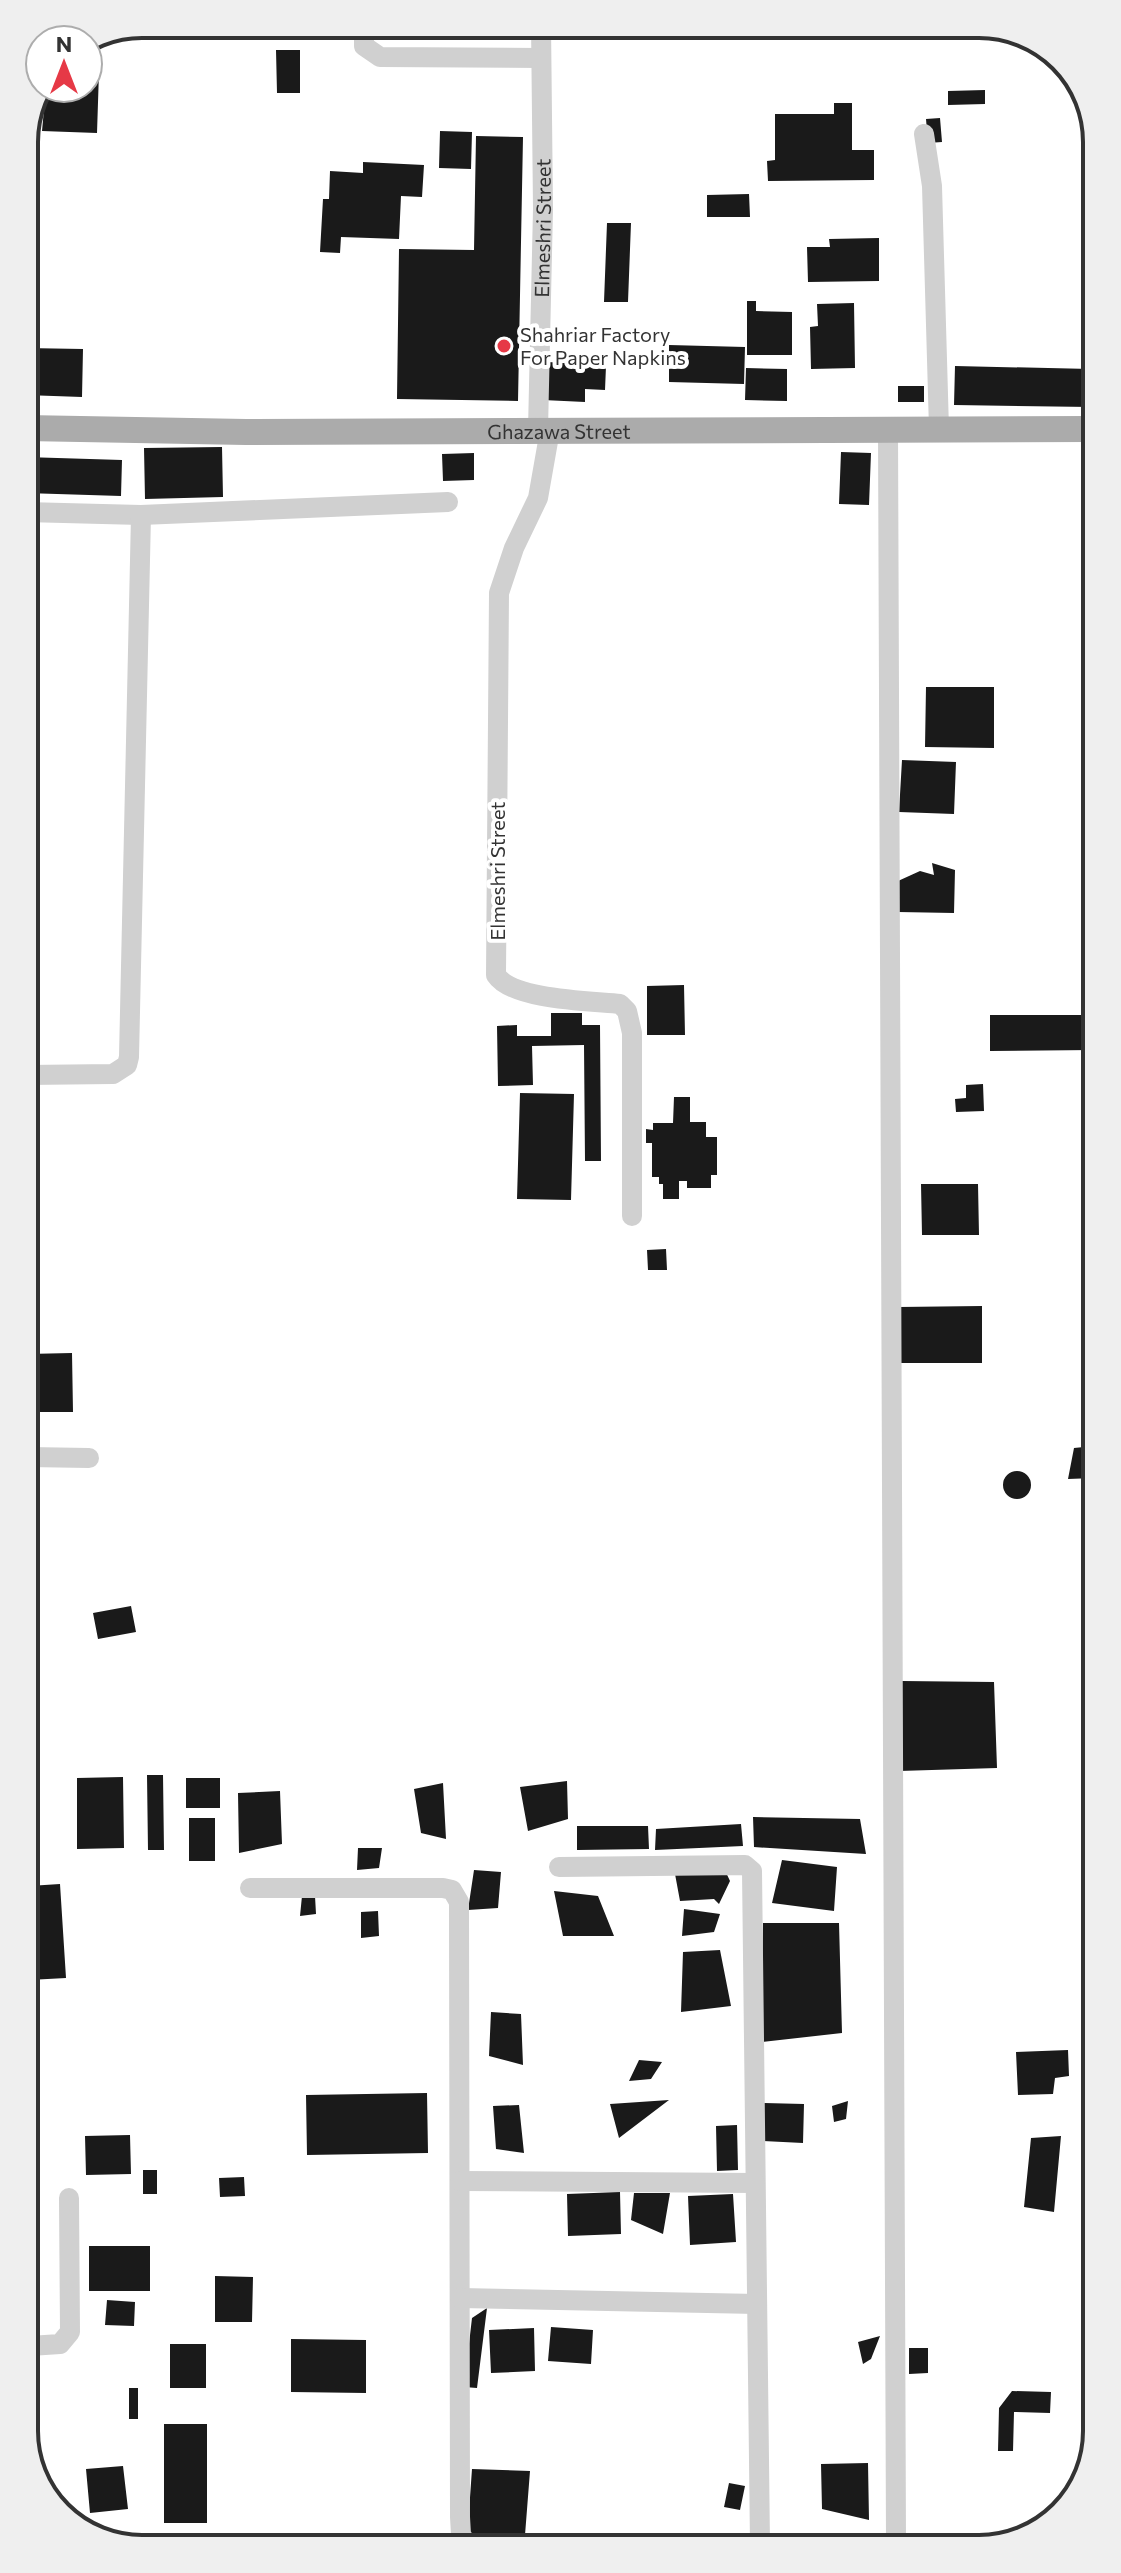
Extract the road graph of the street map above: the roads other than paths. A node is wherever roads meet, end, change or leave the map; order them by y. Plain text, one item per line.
1 (364, 38) edge
2 (541, 38) edge
3 (541, 58) junction
4 (924, 134) dead end
5 (38, 428) edge
6 (888, 429) junction
7 (939, 429) junction
8 (1083, 429) edge
9 (544, 430) junction
10 (448, 502) dead end
11 (38, 512) edge
12 (141, 515) junction
13 (38, 1075) edge
14 (632, 1216) dead end
15 (38, 1457) edge
16 (89, 1458) dead end
17 (559, 1867) dead end
18 (250, 1888) dead end
19 (460, 2181) junction
20 (755, 2183) junction
21 (69, 2198) dead end
22 (460, 2298) junction
23 (757, 2304) junction
24 (38, 2345) edge
25 (462, 2535) edge
26 (760, 2535) edge
27 (896, 2535) edge

1 - 3 street
2 - 3 street, Elmeshri Street
3 - 9 street, Elmeshri Street
4 - 7 street
5 - 9 main road, Ghazawa Street
6 - 7 main road, Ghazawa Street
6 - 9 main road, Ghazawa Street
6 - 27 street
7 - 8 main road, Ghazawa Street
9 - 14 street, Elmeshri Street
10 - 12 street
11 - 12 street
12 - 13 street
15 - 16 street
17 - 20 street
18 - 19 street
19 - 20 street
19 - 22 street
20 - 23 street
21 - 24 street
22 - 23 street
22 - 25 street
23 - 26 street

